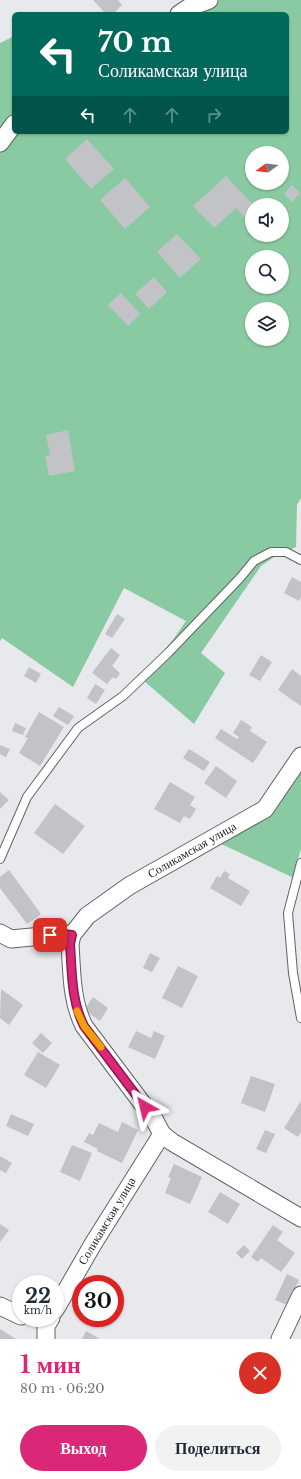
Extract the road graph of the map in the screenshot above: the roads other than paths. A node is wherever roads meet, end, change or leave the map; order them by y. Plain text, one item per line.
1 (209, 0) edge
2 (182, 12) edge
3 (12, 127) edge
4 (0, 143) edge
5 (301, 560) edge
6 (301, 756) edge
7 (0, 859) edge
8 (301, 863) edge
9 (0, 934) edge
10 (72, 935) junction
11 (301, 1018) edge
12 (162, 1134) junction
13 (301, 1218) edge
14 (64, 1294) edge
15 (301, 1295) edge
16 (0, 1306) edge
17 (12, 1312) edge
18 (280, 1339) edge

1 - 2 street
3 - 4 street
5 - 7 lane
6 - 10 street, Соликамская улица
8 - 11 lane
9 - 10 street
10 - 12 street
12 - 13 street
12 - 14 street, Соликамская улица
15 - 18 street
16 - 17 street

